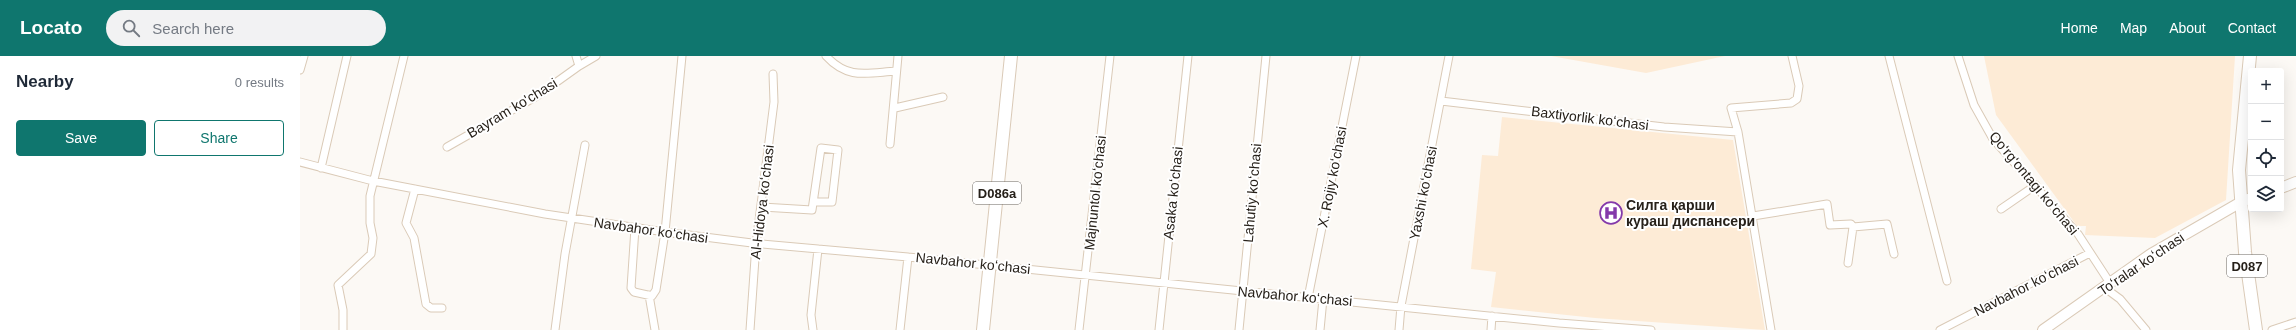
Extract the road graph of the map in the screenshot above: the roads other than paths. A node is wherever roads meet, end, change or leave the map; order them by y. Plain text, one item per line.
1 (304, 56) edge
2 (347, 56) edge
3 (404, 56) edge
4 (576, 56) edge
5 (596, 56) edge
6 (682, 56) edge
7 (826, 56) edge
8 (898, 56) edge
9 (1011, 56) edge
10 (1110, 56) edge
11 (1188, 56) edge
12 (1266, 56) edge
13 (1356, 56) edge
14 (1449, 56) edge
15 (1792, 56) edge
16 (1889, 56) edge
17 (1958, 56) edge
18 (2250, 56) edge
19 (579, 66) junction
20 (300, 70) edge
21 (896, 71) junction
22 (773, 74) dead end
23 (943, 97) dead end
24 (1441, 101) junction
25 (895, 108) junction
26 (1738, 132) junction
27 (890, 144) dead end
28 (585, 145) dead end
29 (447, 147) dead end
30 (300, 162) edge
31 (321, 168) junction
32 (373, 181) junction
33 (2296, 182) edge
34 (2036, 185) junction
35 (2284, 187) edge
36 (415, 189) junction
37 (2246, 200) edge
38 (815, 202) junction
39 (761, 207) junction
40 (2001, 209) dead end
41 (1753, 216) junction
42 (571, 218) junction
43 (1853, 227) junction
44 (635, 228) junction
45 (665, 232) junction
46 (756, 244) junction
47 (818, 249) junction
48 (2090, 253) junction
49 (1894, 254) dead end
50 (908, 257) junction
51 (1848, 263) dead end
52 (989, 266) junction
53 (1085, 275) junction
54 (1947, 281) dead end
55 (1163, 282) junction
56 (2108, 285) junction
57 (1243, 292) junction
58 (649, 295) junction
59 (1308, 298) junction
60 (1323, 299) junction
61 (1401, 306) junction
62 (442, 308) dead end
63 (1492, 316) junction
64 (2296, 322) edge
65 (1559, 326) edge
66 (1623, 329) edge
67 (343, 330) edge
68 (555, 330) edge
69 (654, 330) edge
70 (750, 330) edge
71 (813, 330) edge
72 (900, 330) edge
73 (983, 330) edge
74 (1079, 330) edge
75 (1158, 330) edge
76 (1239, 330) edge
77 (1320, 330) edge
78 (1399, 330) edge
79 (1491, 330) edge
80 (1651, 330) edge
81 (1771, 330) edge
82 (1940, 330) edge
83 (2043, 330) edge
84 (2146, 330) edge
85 (2256, 330) edge
86 (2272, 330) edge

1 - 20 street
2 - 31 street
3 - 32 street
4 - 19 street
5 - 19 street, Bayram ko'chasi
6 - 45 street
7 - 21 street
8 - 21 street
9 - 52 main road, D086a
10 - 53 street, Majnuntol koʻchasi
11 - 55 street, Asaka koʻchasi
12 - 57 street, Lahutiy koʻchasi
13 - 59 street, X. Rojiy koʻchasi
14 - 24 street, Yaxshi koʻchasi
15 - 26 street
16 - 54 street
17 - 34 street, Qo‘rg‘ontagi ko‘chasi
18 - 37 main road, D087
19 - 29 street, Bayram ko'chasi
21 - 25 street
22 - 39 street, Al-Hidoya koʻchasi
23 - 25 street
24 - 26 street, Baxtiyorlik koʻchasi
24 - 61 street, Yaxshi koʻchasi
25 - 27 street
26 - 41 street
28 - 42 street
30 - 31 street, Navbahor koʻchasi
31 - 32 street, Navbahor koʻchasi
32 - 36 street, Navbahor koʻchasi
32 - 67 street
33 - 35 main road
34 - 40 street
34 - 48 street, Qo‘rg‘ontagi ko‘chasi
36 - 42 street, Navbahor koʻchasi
36 - 62 street
37 - 56 main road, Toʻralar koʻchasi
37 - 85 main road, D087
38 - 38 street
38 - 39 street
39 - 46 street, Al-Hidoya koʻchasi
41 - 43 street
41 - 81 street
42 - 44 street, Navbahor koʻchasi
42 - 68 street
43 - 49 street
43 - 51 street
44 - 45 street, Navbahor koʻchasi
44 - 58 street
45 - 46 street, Navbahor koʻchasi
45 - 58 street
46 - 47 street, Navbahor koʻchasi
46 - 70 street, Al-Hidoya koʻchasi
47 - 50 street, Navbahor koʻchasi
47 - 71 street
48 - 56 street, Qo‘rg‘ontagi ko‘chasi
48 - 82 street, Navbahor koʻchasi
50 - 52 street, Navbahor koʻchasi
50 - 72 street
52 - 53 street, Navbahor koʻchasi
52 - 73 main road, D086a
53 - 55 street, Navbahor koʻchasi
53 - 74 street, Majnuntol koʻchasi
55 - 57 street, Navbahor koʻchasi
55 - 75 street, Asaka koʻchasi
56 - 83 main road, Toʻralar koʻchasi
56 - 84 street, Qo‘rg‘ontagi ko‘chasi
57 - 59 street, Navbahor koʻchasi
57 - 76 street, Lahutiy koʻchasi
58 - 69 street
59 - 60 street, Navbahor koʻchasi
60 - 61 street, Navbahor koʻchasi
60 - 77 street
61 - 63 street, Navbahor koʻchasi
61 - 78 street, Yaxshi koʻchasi
63 - 65 street, Navbahor koʻchasi
63 - 79 street
64 - 86 street
65 - 66 street, Navbahor koʻchasi
66 - 80 street, Navbahor koʻchasi

